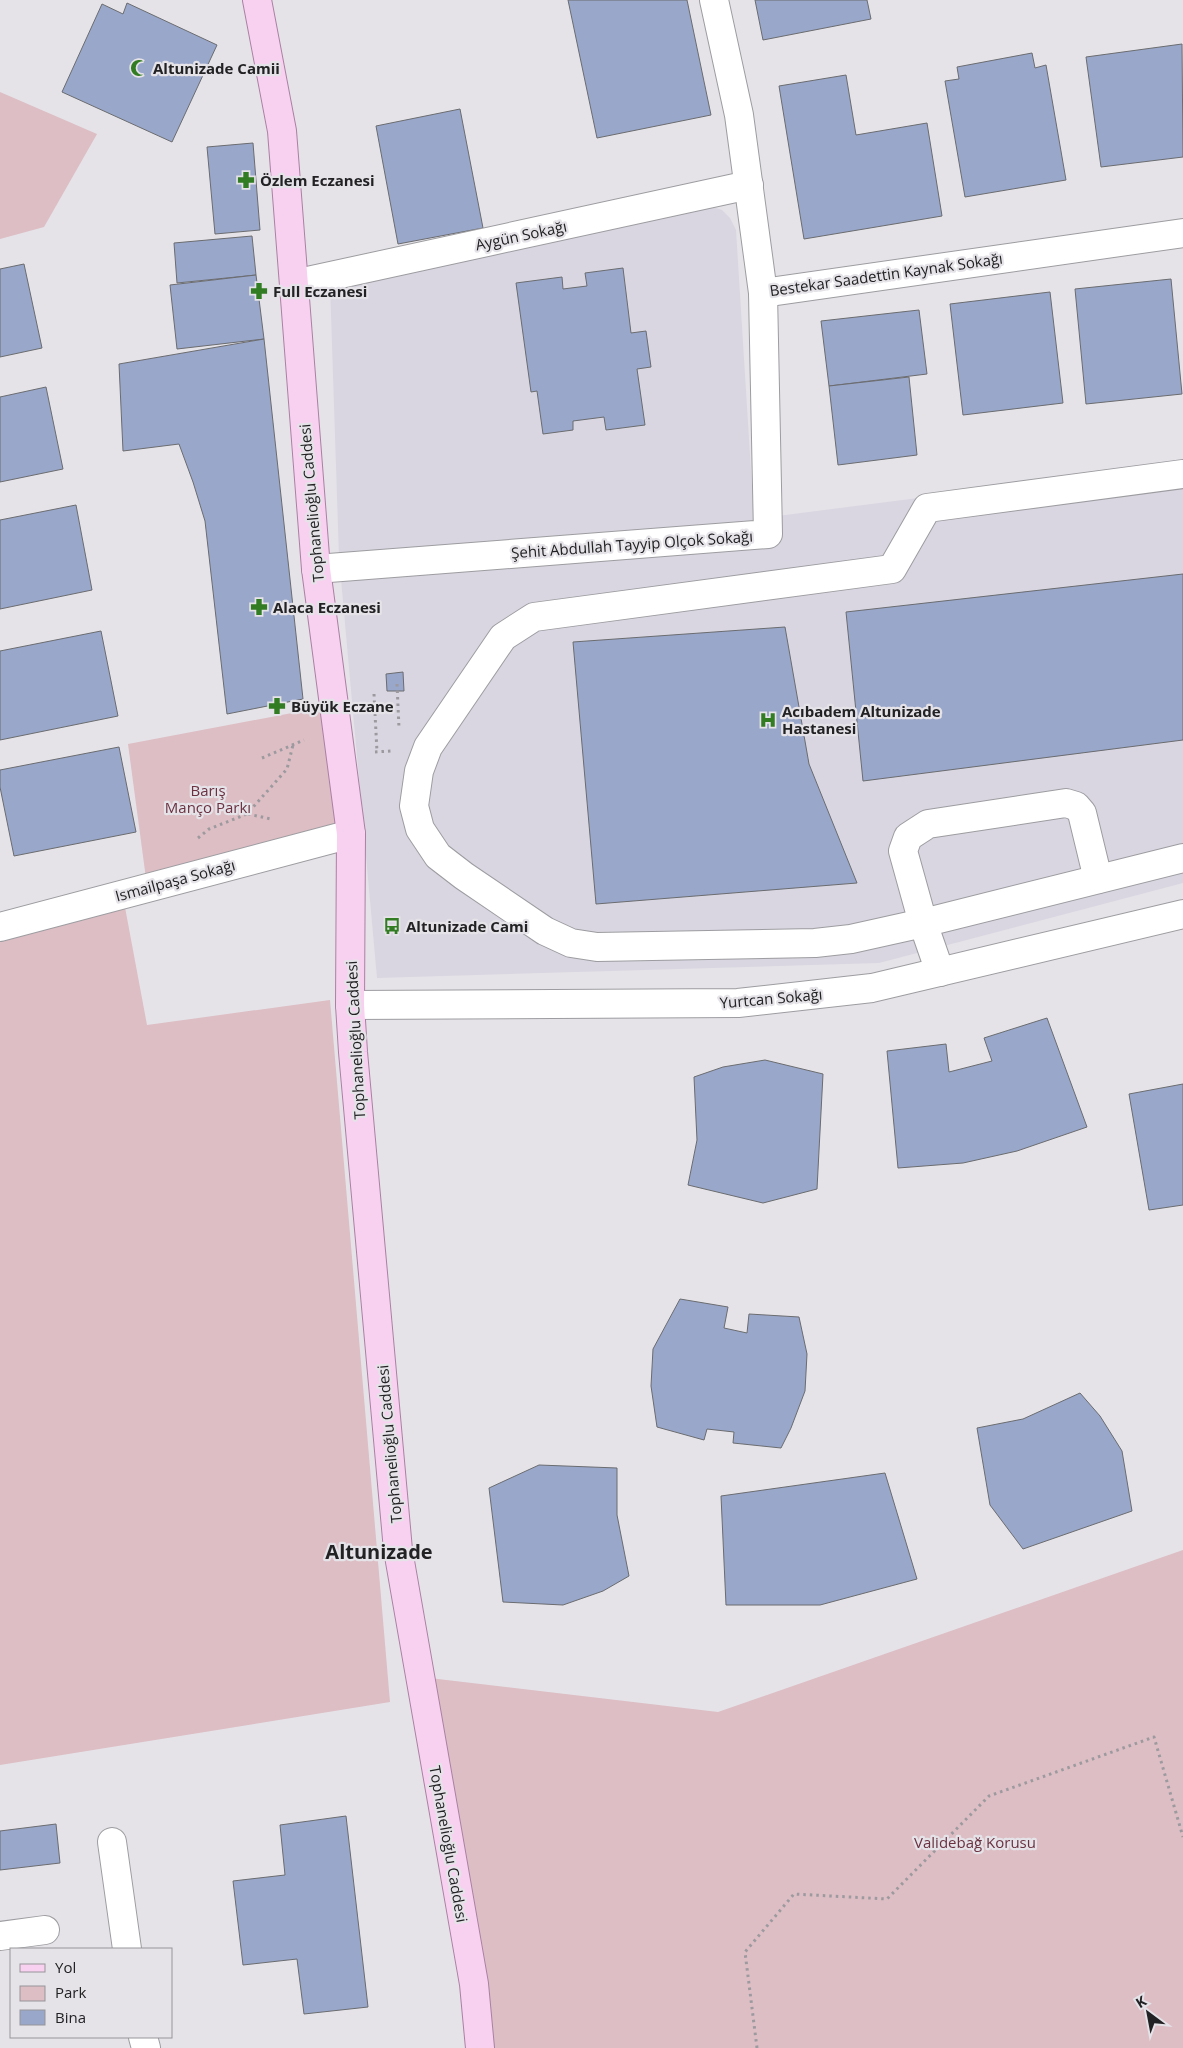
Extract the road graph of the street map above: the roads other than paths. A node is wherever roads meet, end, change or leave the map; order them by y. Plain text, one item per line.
1 (257, 0) edge
2 (714, 0) edge
3 (749, 185) junction
4 (1183, 233) edge
5 (294, 284) junction
6 (763, 293) junction
7 (1183, 474) edge
8 (316, 569) junction
9 (351, 834) junction
10 (1183, 858) edge
11 (1098, 879) junction
12 (1183, 914) edge
13 (923, 923) junction
14 (0, 927) edge
15 (940, 972) junction
16 (350, 1005) junction
17 (112, 1842) dead end
18 (45, 1930) dead end
19 (0, 1936) edge
20 (127, 1948) edge
21 (480, 2048) edge

1 - 5 main road, Tophanelioğlu Caddesi
2 - 3 street, Bestekar Saadettin Kaynak Sokağı
3 - 5 street, Aygün Sokağı
3 - 6 street, Bestekar Saadettin Kaynak Sokağı
4 - 6 street, Bestekar Saadettin Kaynak Sokağı
5 - 8 main road, Tophanelioğlu Caddesi
6 - 8 street, Şehit Abdullah Tayyip Olçok Sokağı
7 - 13 street
8 - 9 main road, Tophanelioğlu Caddesi
9 - 14 street, Ismailpaşa Sokağı
9 - 16 main road, Tophanelioğlu Caddesi
10 - 11 street
11 - 13 street
11 - 13 street
12 - 15 street, Yurtcan Sokağı
13 - 15 street
15 - 16 street, Yurtcan Sokağı
16 - 21 main road, Tophanelioğlu Caddesi
17 - 20 street
18 - 19 street

